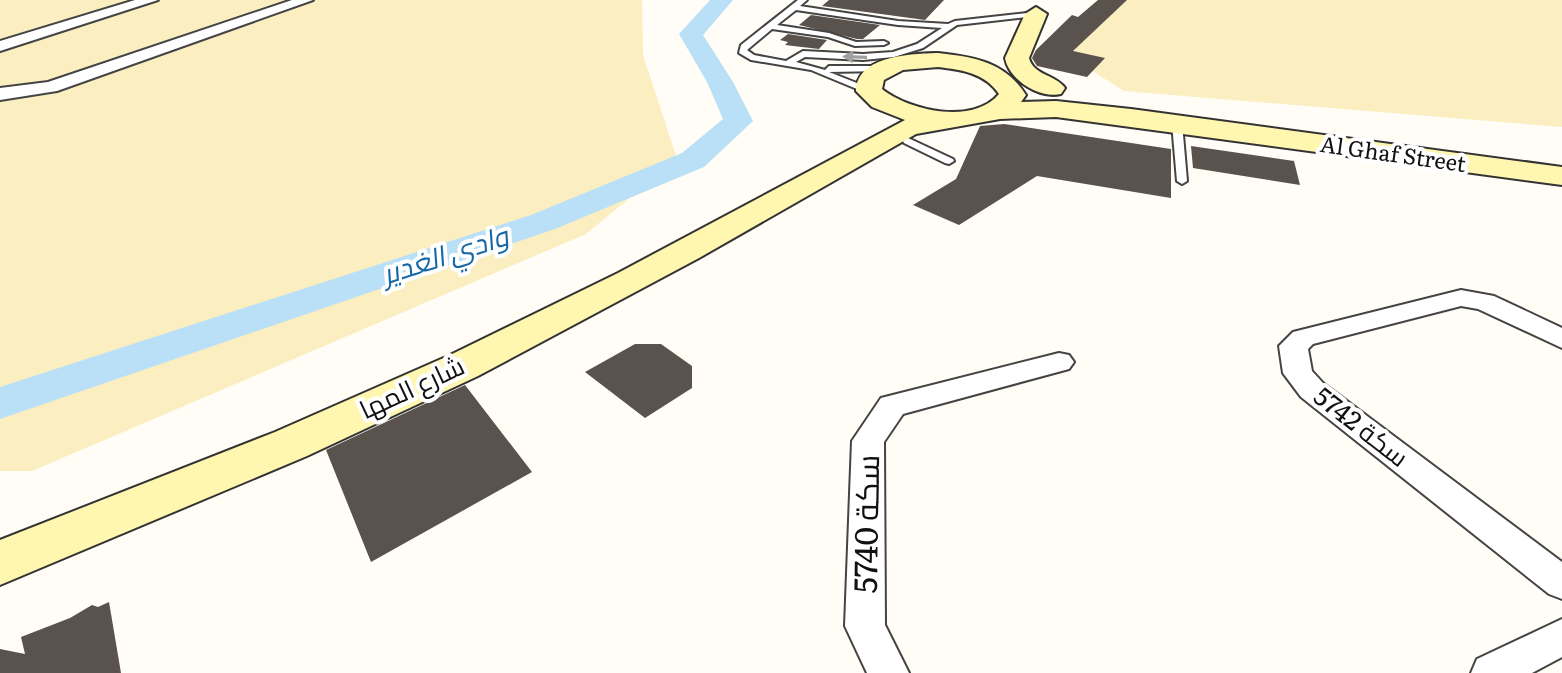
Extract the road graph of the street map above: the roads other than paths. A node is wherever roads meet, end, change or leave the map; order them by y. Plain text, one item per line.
1 (151, 0) edge
2 (306, 0) edge
3 (803, 0) edge
4 (794, 7) junction
5 (1045, 7) edge
6 (898, 23) junction
7 (770, 26) junction
8 (947, 26) junction
9 (993, 44) junction
10 (0, 46) edge
11 (891, 54) junction
12 (938, 60) junction
13 (787, 64) junction
14 (813, 68) junction
15 (1001, 89) junction
16 (0, 94) edge
17 (875, 96) junction
18 (1131, 117) junction
19 (944, 119) junction
20 (1168, 120) junction
21 (908, 141) junction
22 (860, 155) junction
23 (949, 161) dead end
24 (1562, 176) edge
25 (1182, 181) dead end
26 (809, 183) junction
27 (1562, 339) edge
28 (1059, 362) dead end
29 (0, 563) edge
30 (1562, 583) edge
31 (1562, 637) edge
32 (888, 673) edge
33 (1492, 673) edge

1 - 10 street
2 - 16 street
3 - 4 lane
4 - 6 lane
4 - 7 lane
5 - 8 lane
5 - 9 street
5 - 20 street
6 - 8 lane
6 - 11 lane
7 - 11 lane
7 - 13 lane
8 - 11 lane
9 - 12 street
9 - 15 street
11 - 12 street
11 -> 13 lane
11 - 14 lane
11 - 17 street, شارع المها
12 - 15 street
13 - 14 lane
14 - 17 lane
15 - 18 street
15 - 19 street
15 - 20 street
17 - 19 street
17 - 26 street, شارع المها
18 - 20 street
18 - 21 street
19 - 22 street, شارع المها
20 - 24 street, Al Ghaf Street
20 - 25 lane
21 - 22 street
21 - 23 lane
22 - 26 street, شارع المها
26 - 29 street, شارع المها
27 - 30 street, سكة 5742
28 - 32 street, سكة 5740
31 - 33 street

